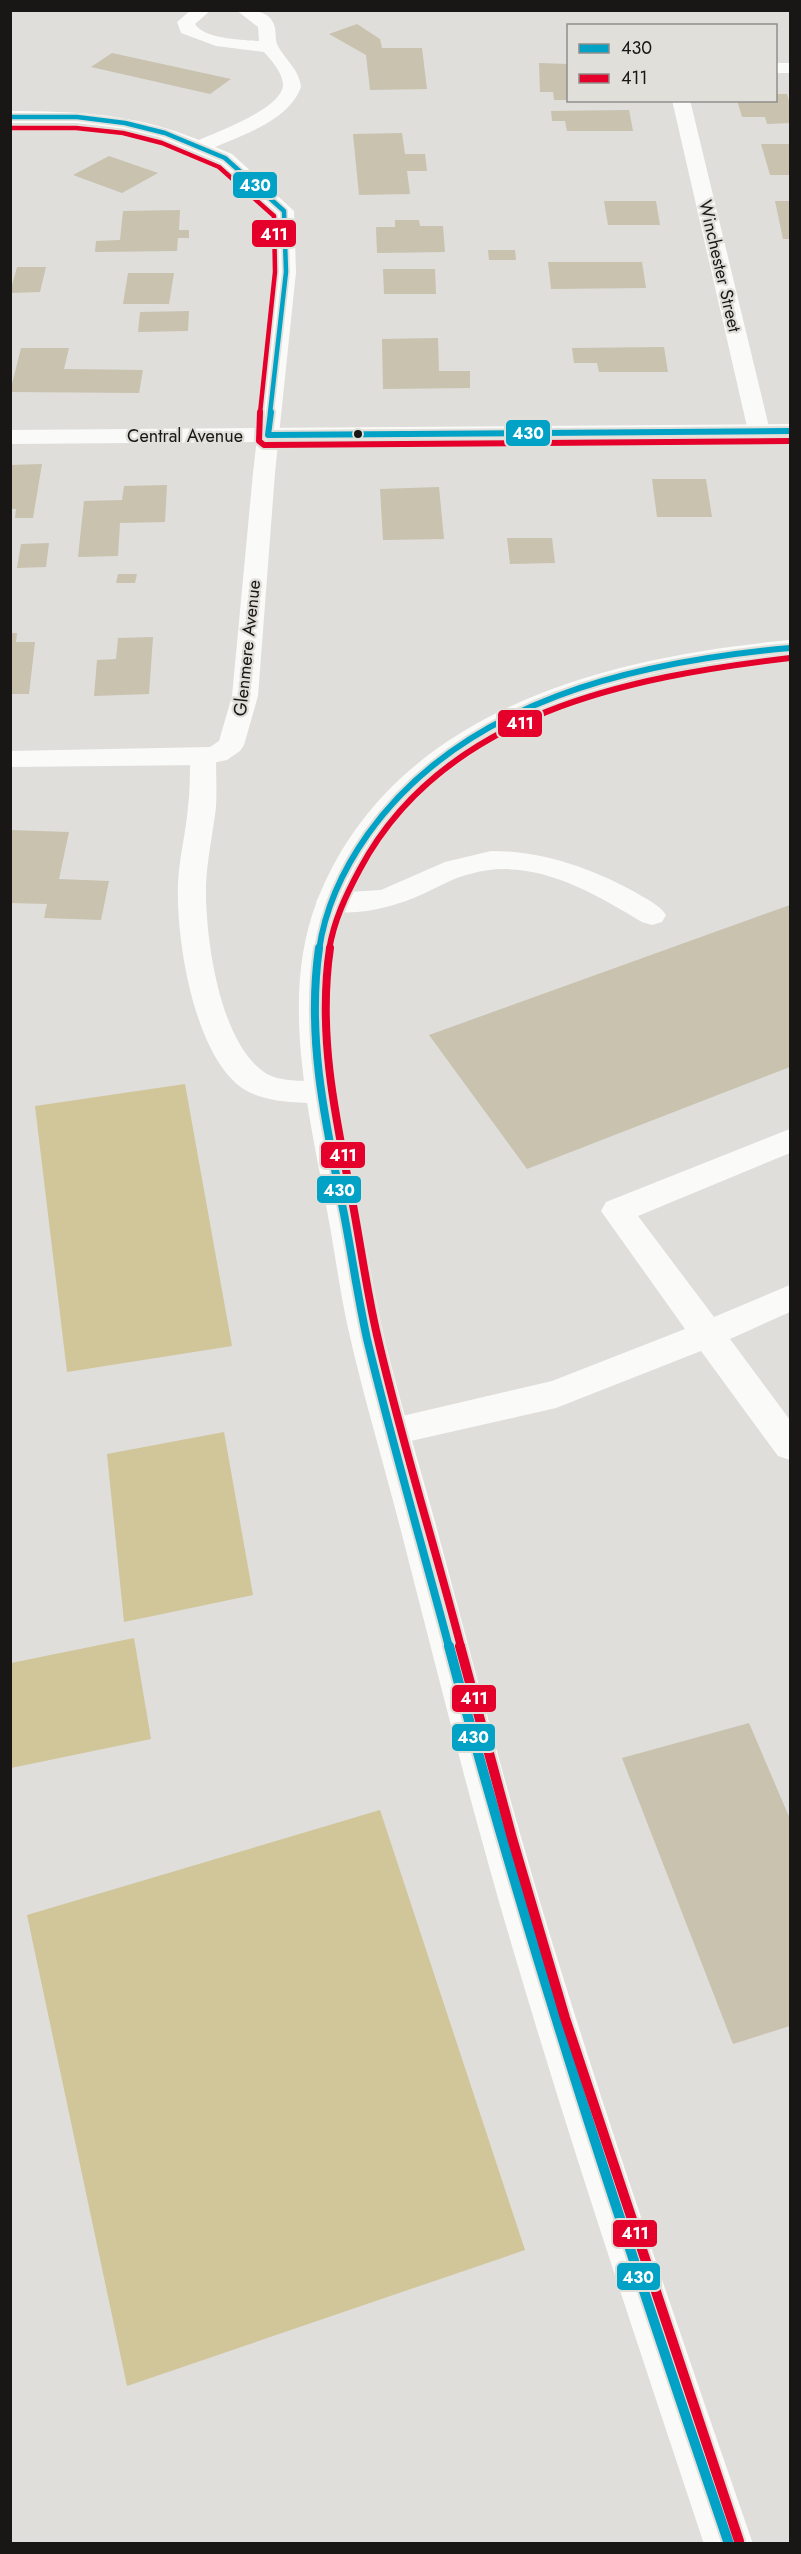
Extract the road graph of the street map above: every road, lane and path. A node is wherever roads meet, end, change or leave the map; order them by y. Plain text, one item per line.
1 (203, 10) edge
2 (244, 10) edge
3 (268, 47) junction
4 (681, 102) edge
5 (10, 117) edge
6 (199, 147) junction
7 (759, 431) junction
8 (790, 431) edge
9 (268, 435) junction
10 (10, 437) edge
11 (790, 648) edge
12 (203, 756) junction
13 (10, 759) edge
14 (330, 902) junction
15 (652, 915) dead end
16 (321, 1092) junction
17 (790, 1141) edge
18 (790, 1298) edge
19 (708, 1334) junction
20 (393, 1431) junction
21 (790, 1446) edge
22 (729, 2544) edge

1 - 3 street
2 - 3 street
3 - 6 street
4 - 7 street, Winchester Street
5 - 6 street
6 - 9 street
7 - 8 street, Central Avenue
7 - 9 street, Central Avenue
9 - 10 street, Central Avenue
9 - 12 street, Glenmere Avenue
11 - 14 street
12 - 13 street, Glenmere Avenue
12 - 16 street
14 - 15 street
14 - 16 street
16 - 20 street
17 - 19 street
18 - 19 street
19 - 20 street
19 - 21 street
20 - 22 street

